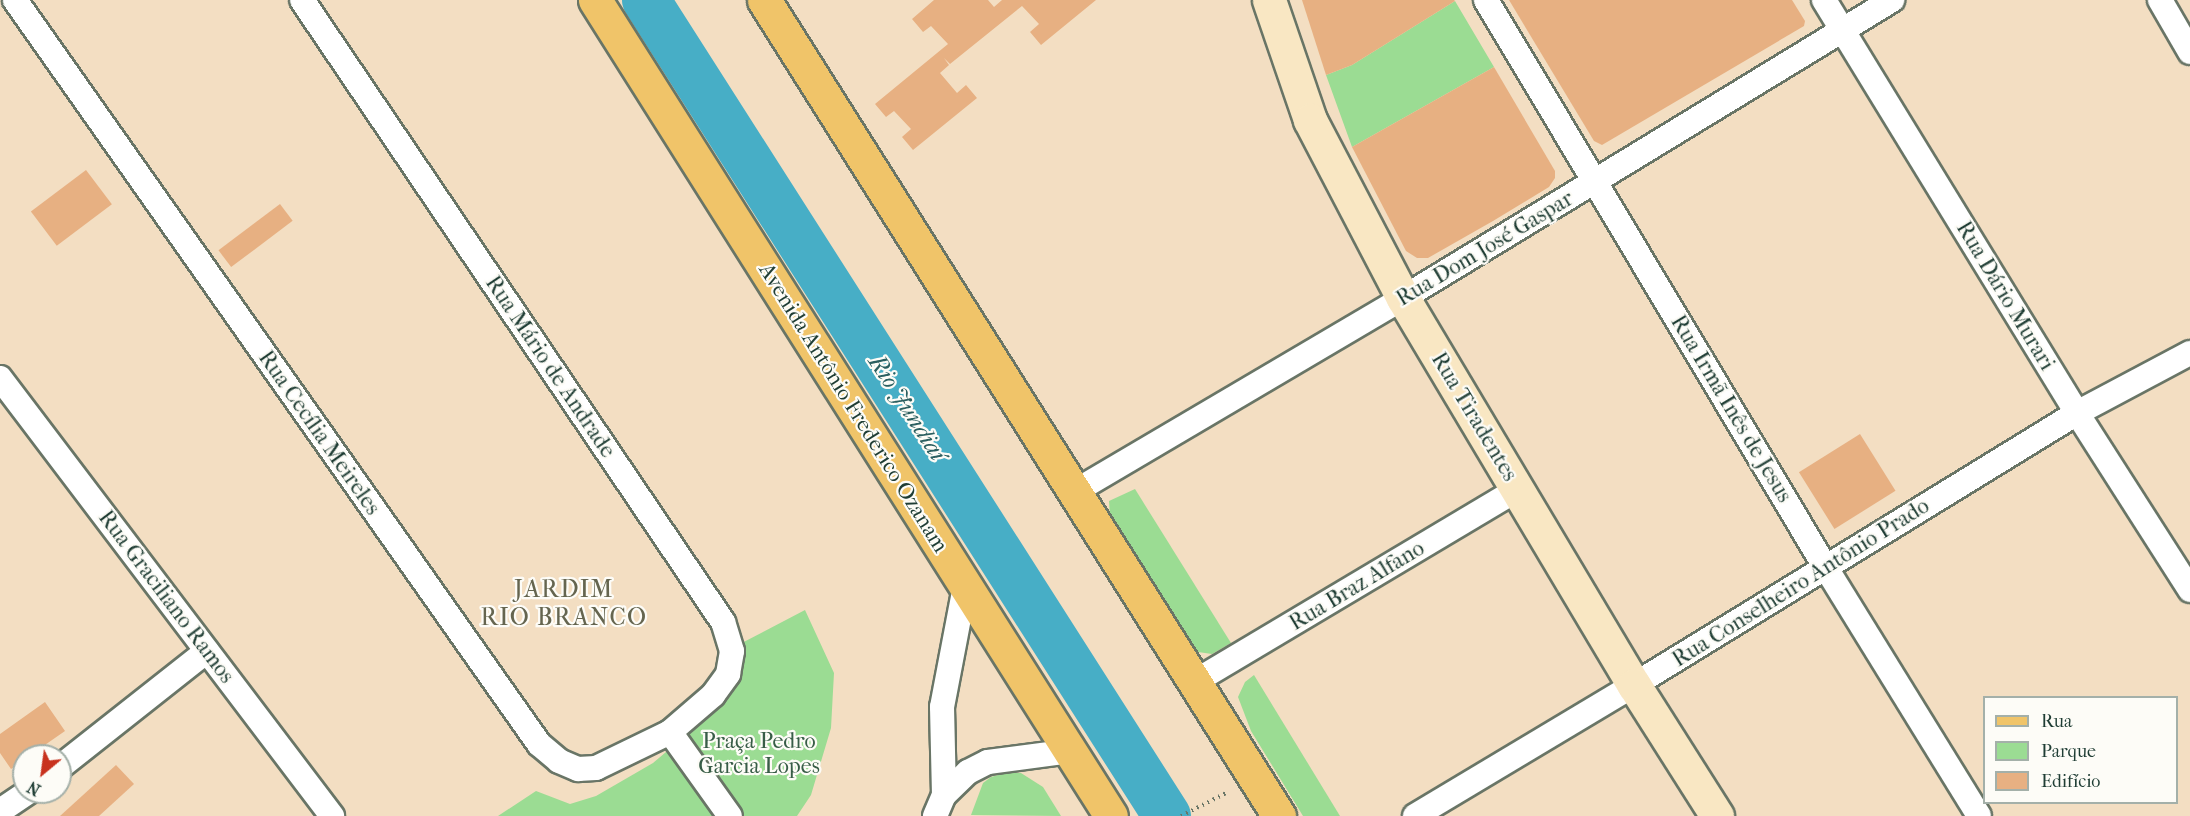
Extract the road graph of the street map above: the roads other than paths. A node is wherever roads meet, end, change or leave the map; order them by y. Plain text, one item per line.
1 (14, 0) edge
2 (302, 0) edge
3 (595, 0) edge
4 (764, 0) edge
5 (1269, 0) edge
6 (1486, 0) edge
7 (1824, 0) edge
8 (1892, 0) edge
9 (2160, 0) edge
10 (0, 8) edge
11 (1842, 30) junction
12 (2190, 52) edge
13 (1594, 183) junction
14 (1403, 298) junction
15 (2190, 352) edge
16 (0, 378) edge
17 (2077, 413) junction
18 (1518, 490) junction
19 (1074, 492) junction
20 (1826, 568) junction
21 (2186, 579) edge
22 (965, 586) junction
23 (207, 651) junction
24 (1196, 681) junction
25 (1634, 685) junction
26 (670, 732) junction
27 (1070, 751) junction
28 (72, 757) edge
29 (940, 805) edge
30 (332, 816) edge
31 (730, 816) edge
32 (1111, 816) edge
33 (1278, 816) edge
34 (1415, 816) edge
35 (1717, 816) edge
36 (1979, 816) edge

1 - 10 street
1 - 26 street, Rua Cecília Meireles
2 - 26 street, Rua Mário de Andrade
3 - 22 main road, Avenida Antônio Frederico Ozanam
4 - 19 main road
5 - 14 street, Rua Tiradentes
6 - 13 street, Rua Irmã Inês de Jesus
7 - 11 street, Rua Dário Murari
8 - 11 street, Rua Dom José Gaspar
9 - 12 street
11 - 13 street, Rua Dom José Gaspar
11 - 17 street, Rua Dário Murari
13 - 14 street, Rua Dom José Gaspar
13 - 20 street, Rua Irmã Inês de Jesus
14 - 18 street, Rua Tiradentes
14 - 19 street, Rua Dom José Gaspar
15 - 17 street, Rua Conselheiro Antônio Prado
16 - 23 street, Rua Graciliano Ramos
17 - 20 street, Rua Conselheiro Antônio Prado
17 - 21 street, Rua Dário Murari
18 - 24 street, Rua Braz Alfano
18 - 25 street, Rua Tiradentes
19 - 24 main road
20 - 25 street, Rua Conselheiro Antônio Prado
20 - 36 street, Rua Irmã Inês de Jesus
22 - 27 main road, Avenida Antônio Frederico Ozanam
22 - 29 street
23 - 28 street
23 - 30 street, Rua Graciliano Ramos
24 - 33 main road
25 - 34 street, Rua Conselheiro Antônio Prado
25 - 35 street, Rua Tiradentes
26 - 31 street
27 - 29 street
27 - 32 main road, Avenida Antônio Frederico Ozanam

